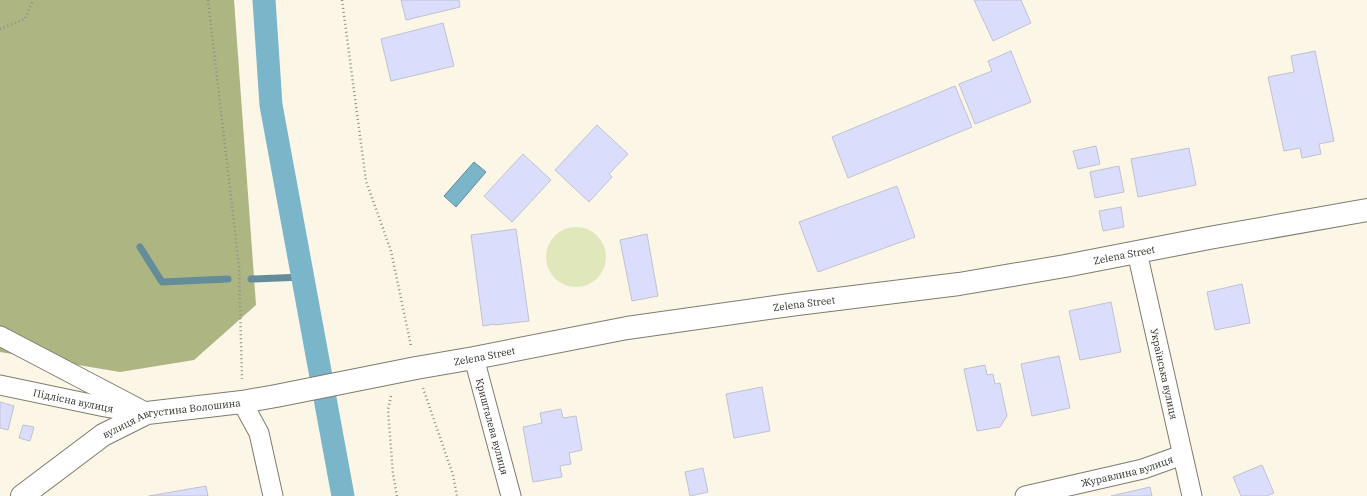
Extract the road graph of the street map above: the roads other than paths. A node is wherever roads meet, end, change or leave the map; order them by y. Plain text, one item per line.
1 (1367, 210) edge
2 (1137, 252) junction
3 (0, 336) edge
4 (474, 358) junction
5 (0, 385) edge
6 (242, 402) junction
7 (147, 413) junction
8 (1182, 455) junction
9 (22, 496) edge
10 (273, 496) edge
11 (510, 496) edge
12 (1025, 496) edge
13 (1192, 496) edge

1 - 2 street, Zelena Street
2 - 4 street, Zelena Street
2 - 8 street, Українська вулиця
3 - 7 street
4 - 6 street, Zelena Street
4 - 11 street, Кришталева вулиця
5 - 7 street, Підлісна вулиця
6 - 7 street, вулиця Августина Волошина
6 - 10 street, вулиця Августина Волошина
7 - 9 street, вулиця Августина Волошина
8 - 12 street, Журавлина вулиця
8 - 13 street, Українська вулиця

